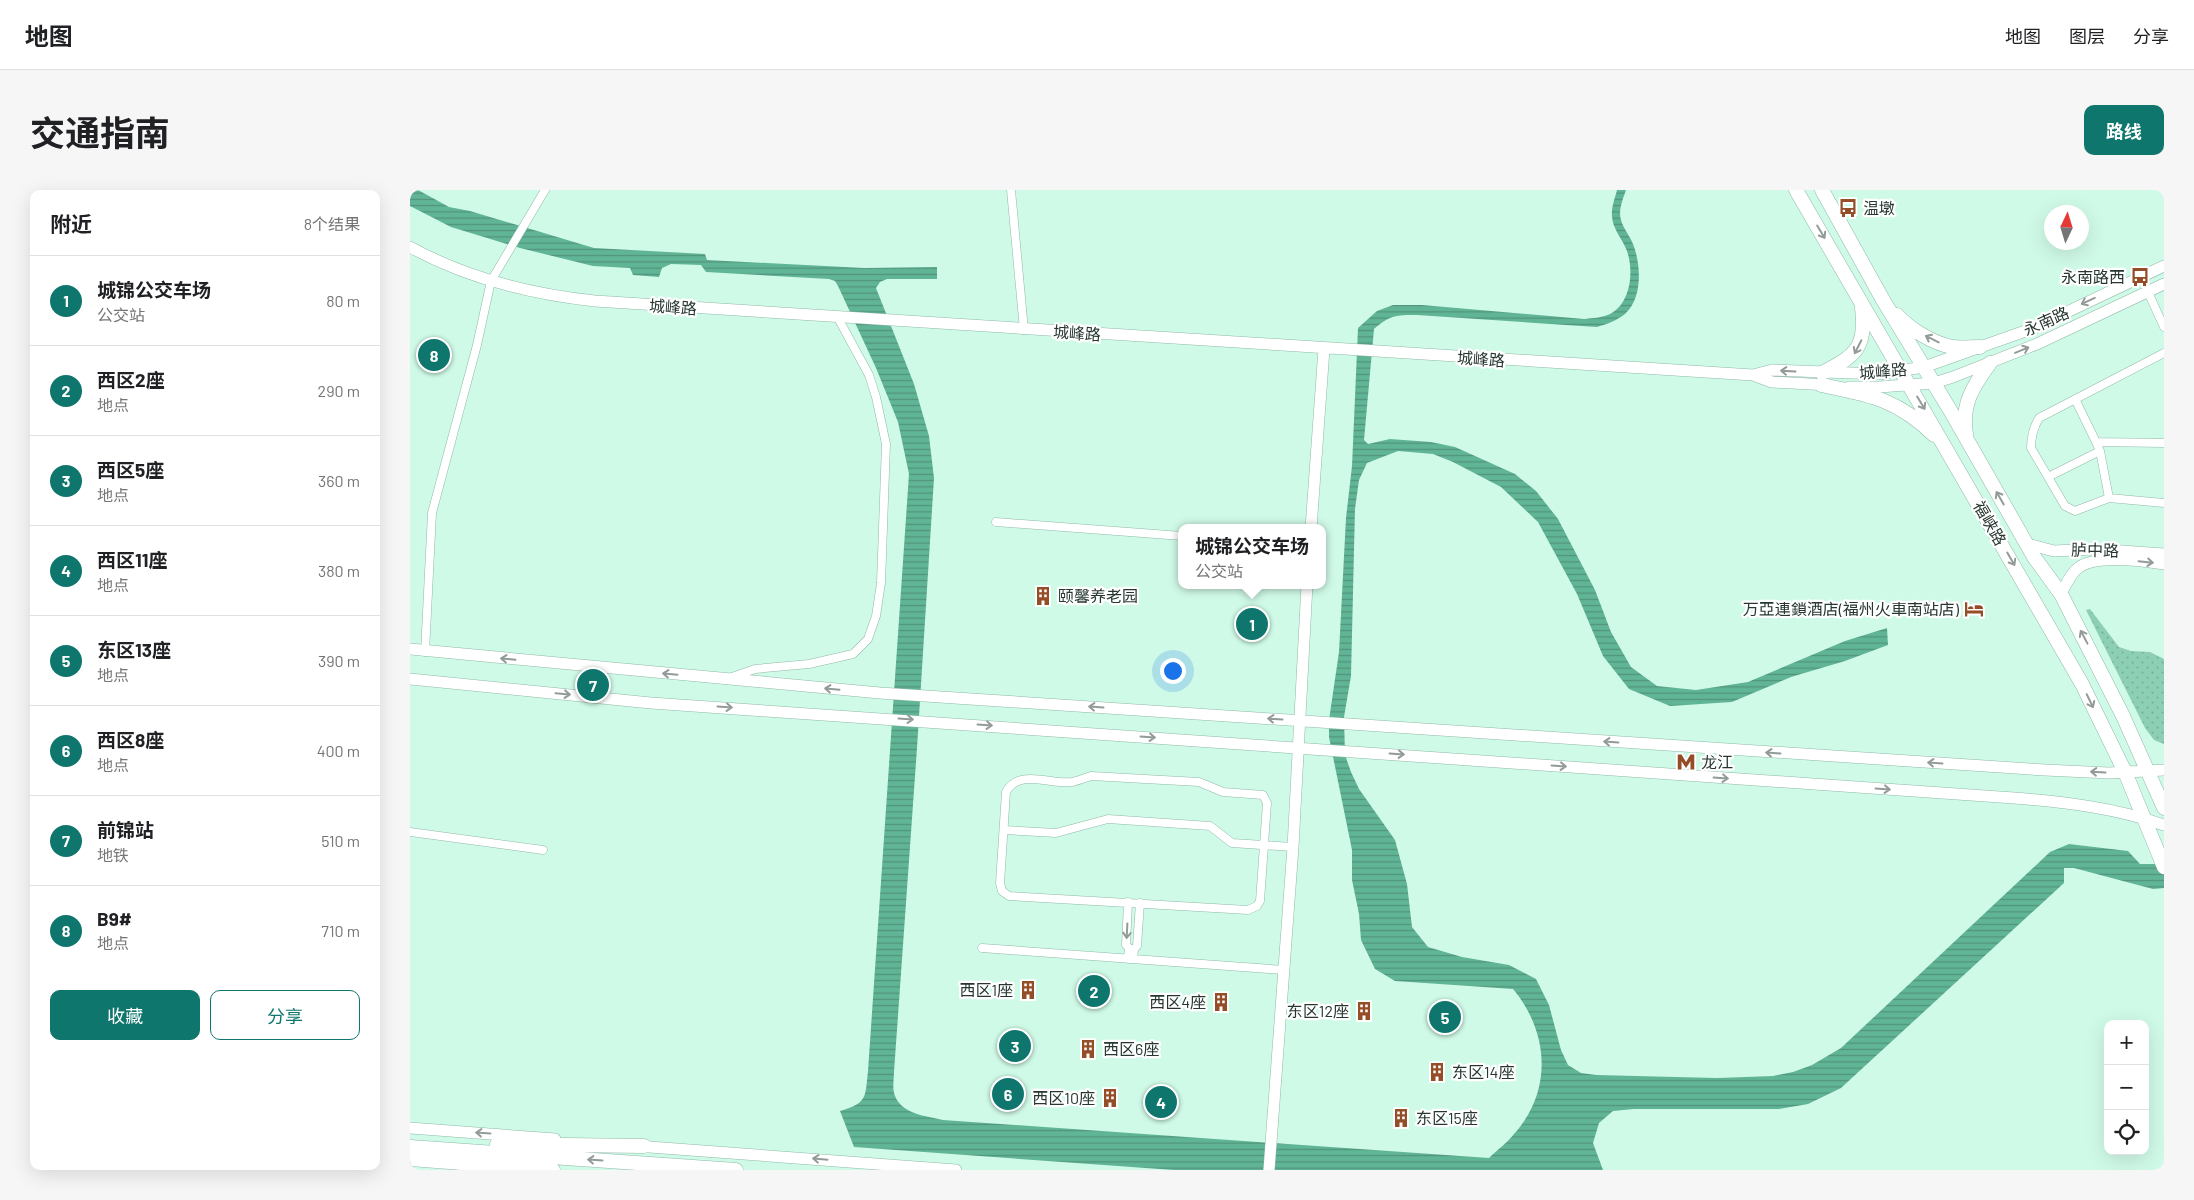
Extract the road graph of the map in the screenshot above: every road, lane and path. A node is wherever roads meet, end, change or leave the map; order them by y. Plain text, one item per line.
1 (545, 190) edge
2 (1011, 190) edge
3 (1796, 190) edge
4 (1822, 190) edge
5 (410, 247) edge
6 (2164, 266) edge
7 (1870, 277) junction
8 (491, 281) junction
9 (1853, 287) junction
10 (2163, 289) edge
11 (2148, 292) junction
12 (1883, 300) junction
13 (1861, 302) junction
14 (842, 318) junction
15 (2164, 327) edge
16 (1024, 330) junction
17 (1980, 347) junction
18 (1324, 349) junction
19 (2164, 353) edge
20 (1990, 363) junction
21 (1924, 367) junction
22 (1901, 372) junction
23 (1849, 374) junction
24 (1821, 379) junction
25 (1934, 383) junction
26 (1910, 385) junction
27 (1849, 387) junction
28 (2075, 399) junction
29 (1967, 440) junction
30 (2096, 442) junction
31 (2164, 443) edge
32 (1946, 447) junction
33 (2100, 451) junction
34 (1977, 458) junction
35 (1958, 467) junction
36 (2048, 477) junction
37 (2109, 498) junction
38 (2164, 503) edge
39 (996, 522) dead end
40 (1311, 524) edge
41 (1178, 536) edge
42 (2027, 544) junction
43 (2164, 554) edge
44 (2164, 564) edge
45 (1307, 589) edge
46 (2061, 594) junction
47 (410, 650) edge
48 (425, 652) junction
49 (410, 679) edge
50 (727, 679) junction
51 (1299, 720) junction
52 (1298, 747) junction
53 (2164, 770) edge
54 (2146, 771) junction
55 (2125, 772) junction
56 (2164, 808) edge
57 (2145, 818) junction
58 (2164, 825) edge
59 (1004, 830) junction
60 (410, 832) edge
61 (1264, 846) junction
62 (1292, 848) junction
63 (543, 850) dead end
64 (2162, 862) edge
65 (1128, 902) junction
66 (1140, 903) junction
67 (982, 948) dead end
68 (1131, 959) junction
69 (1284, 970) junction
70 (410, 1128) edge
71 (410, 1142) edge
72 (644, 1146) junction
73 (410, 1147) edge
74 (415, 1159) edge
75 (862, 1163) junction
76 (461, 1170) edge
77 (553, 1170) edge
78 (736, 1170) edge
79 (884, 1170) edge
80 (956, 1170) edge
81 (1269, 1170) edge

1 - 8 street
2 - 16 street
3 -> 9 highway, 福峡路
4 - 7 highway, 福峡路
5 - 8 street, 城峰路
6 -> 17 street, 永南路
7 - 9 highway
7 - 12 highway, 福峡路
8 - 14 street, 城峰路
8 - 48 street
9 - 13 highway, 福峡路
10 - 11 street, 城峰路
11 - 15 street
20 -> 11 street, 城峰路
17 -> 12 highway
12 - 21 highway, 福峡路
13 - 22 highway, 福峡路
13 -> 24 highway
14 - 16 street, 城峰路
14 - 50 street
16 - 18 street, 城峰路
17 - 21 street, 永南路
18 - 24 street, 城峰路
18 - 40 street
19 - 28 street
20 - 25 street, 城峰路
20 - 29 highway
21 - 22 street, 城峰路
21 - 25 highway, 福峡路
22 - 23 street, 城峰路
22 - 26 highway, 福峡路
23 - 24 street, 城峰路
23 - 27 street
24 - 27 street, 城峰路
24 - 32 highway
25 - 26 street, 城峰路
25 - 29 highway, 福峡路
26 - 27 street, 城峰路
26 -> 32 highway, 福峡路
28 - 30 street
28 - 36 street
29 - 34 highway, 福峡路
30 - 31 street
30 - 33 street
32 - 35 highway, 福峡路
33 - 36 street
33 - 37 street
34 - 35 highway
42 -> 34 highway, 福峡路
35 -> 55 highway, 福峡路
36 - 37 street
37 - 38 street
39 - 41 street
42 - 43 street, 胪中路
42 - 46 highway, 福峡路
46 -> 44 street, 胪中路
45 - 51 street
54 -> 46 highway, 福峡路
47 - 48 street
50 -> 48 street
49 -> 52 street
51 -> 50 street
51 - 52 street
55 -> 51 street
52 -> 57 street
52 - 62 street
53 - 54 street
54 - 55 street
54 - 56 highway, 福峡路
55 - 57 highway, 福峡路
57 - 58 street
57 - 64 highway, 福峡路
59 - 61 street
59 - 61 street
59 - 65 street
60 - 63 street
61 - 62 street
61 - 66 street
62 - 69 street
65 - 66 street
65 -> 68 street
66 - 68 street
67 - 68 street
68 - 69 street
69 - 81 street
72 -> 70 street
71 - 72 highway
75 -> 72 street
78 -> 73 highway
74 - 76 highway
74 - 77 highway
75 - 79 street
75 - 80 street

